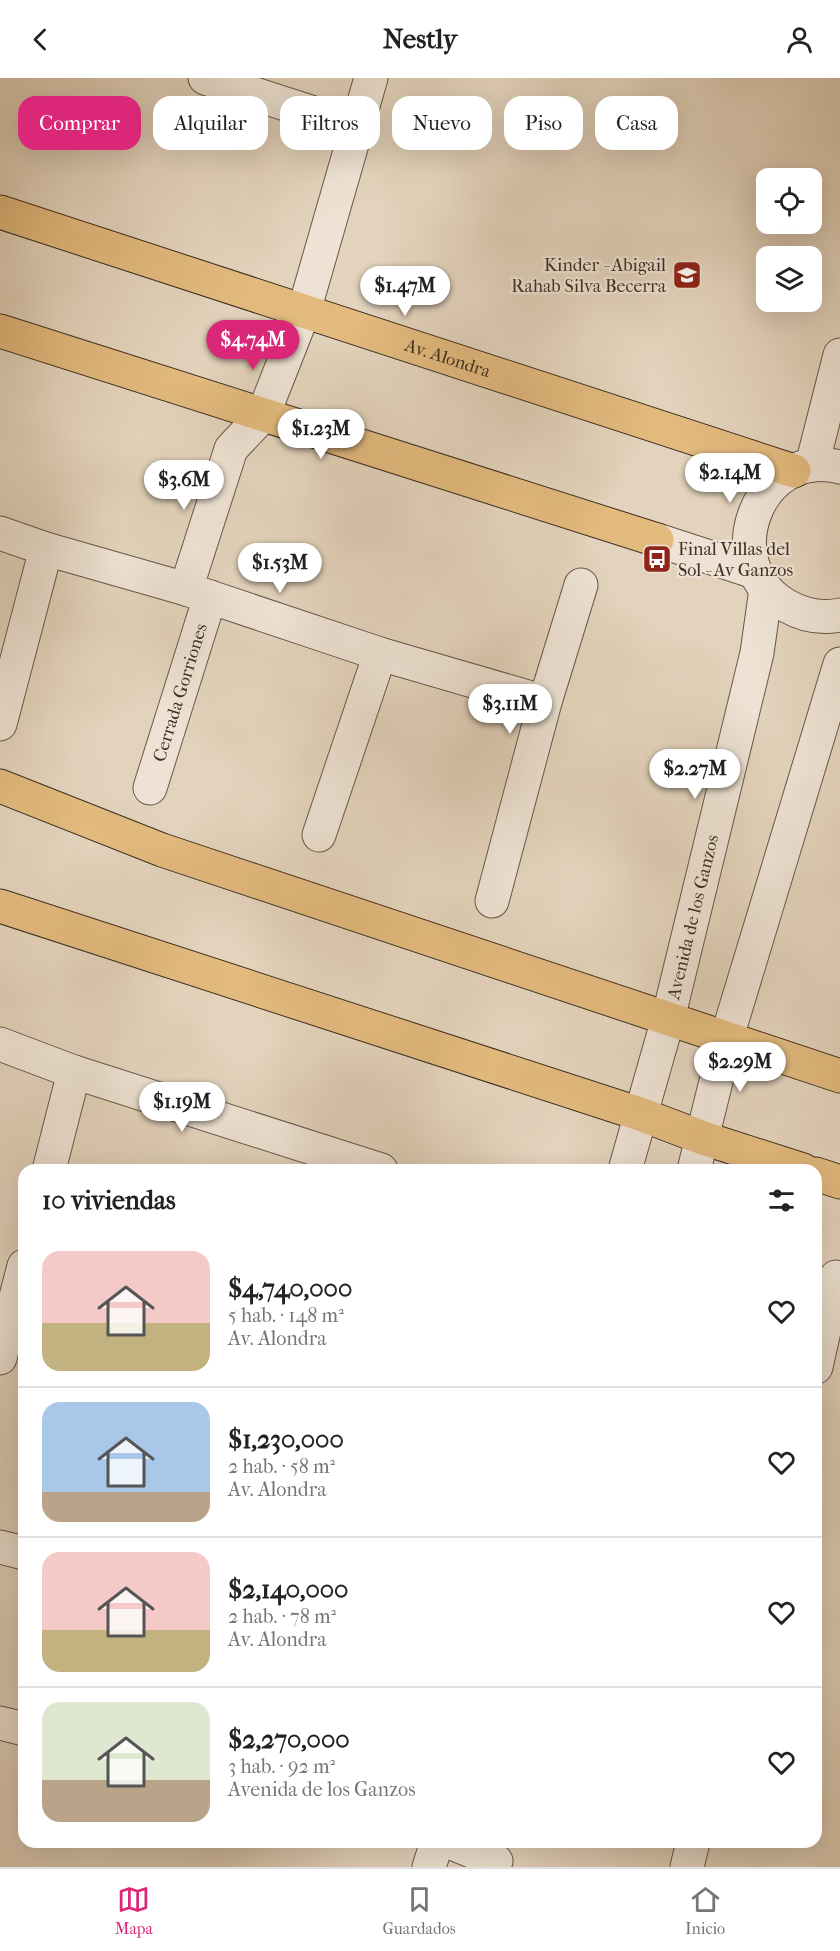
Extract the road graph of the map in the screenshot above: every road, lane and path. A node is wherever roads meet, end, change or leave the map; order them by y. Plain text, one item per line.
1 (205, 78) edge
2 (371, 78) edge
3 (366, 96) edge
4 (280, 102) edge
5 (350, 150) edge
6 (0, 212) edge
7 (304, 311) junction
8 (0, 331) edge
9 (840, 355) edge
10 (263, 415) junction
11 (815, 468) edge
12 (0, 533) edge
13 (657, 540) joint
14 (46, 549) junction
15 (760, 580) junction
16 (581, 585) dead end
17 (198, 593) junction
18 (840, 615) edge
19 (380, 654) junction
20 (840, 663) edge
21 (545, 702) junction
22 (0, 724) edge
23 (0, 786) edge
24 (150, 788) dead end
25 (319, 834) dead end
26 (492, 901) dead end
27 (0, 906) edge
28 (668, 1019) junction
29 (727, 1037) junction
30 (0, 1044) edge
31 (74, 1072) junction
32 (840, 1076) edge
33 (640, 1114) junction
34 (703, 1138) junction
35 (51, 1164) edge
36 (362, 1164) edge
37 (627, 1164) edge
38 (696, 1164) edge
39 (784, 1164) edge
40 (822, 1176) edge
41 (840, 1182) edge
42 (836, 1277) dead end
43 (18, 1290) edge
44 (833, 1331) edge
45 (822, 1354) edge
46 (0, 1360) edge
47 (18, 1365) edge
48 (0, 1547) edge
49 (18, 1552) edge
50 (0, 1723) edge
51 (18, 1728) edge
52 (435, 1848) edge
53 (468, 1848) edge
54 (692, 1848) edge
55 (497, 1857) edge
56 (429, 1867) edge
57 (687, 1867) edge

1 - 4 street
2 - 3 street
5 - 7 street
6 - 7 main road, Av. Alondra
7 - 10 street
7 - 11 main road, Av. Alondra
8 - 10 main road
9 - 11 street
10 - 13 main road
10 - 17 street, Cerrada Gorriones
11 - 15 street, Avenida de los Ganzos
12 - 14 street
13 - 15 street
14 - 17 street
14 - 22 street
15 - 18 street
15 - 28 street, Avenida de los Ganzos
16 - 21 street
17 - 19 street
17 - 24 street, Cerrada Gorriones
19 - 21 street
19 - 25 street
20 - 29 street
21 - 26 street
23 - 28 main road
27 - 33 main road
28 - 29 main road
28 - 33 street, Avenida de los Ganzos
29 - 32 main road
29 - 34 street
30 - 31 street
31 - 35 street
31 - 36 street
33 - 34 main road
33 - 37 street, Avenida de los Ganzos
34 - 38 street
34 - 39 main road
40 - 41 main road
42 - 44 street
43 - 46 street
44 - 45 street
46 - 47 street
48 - 49 street
50 - 51 street
52 - 56 street
53 - 55 street
54 - 57 street

